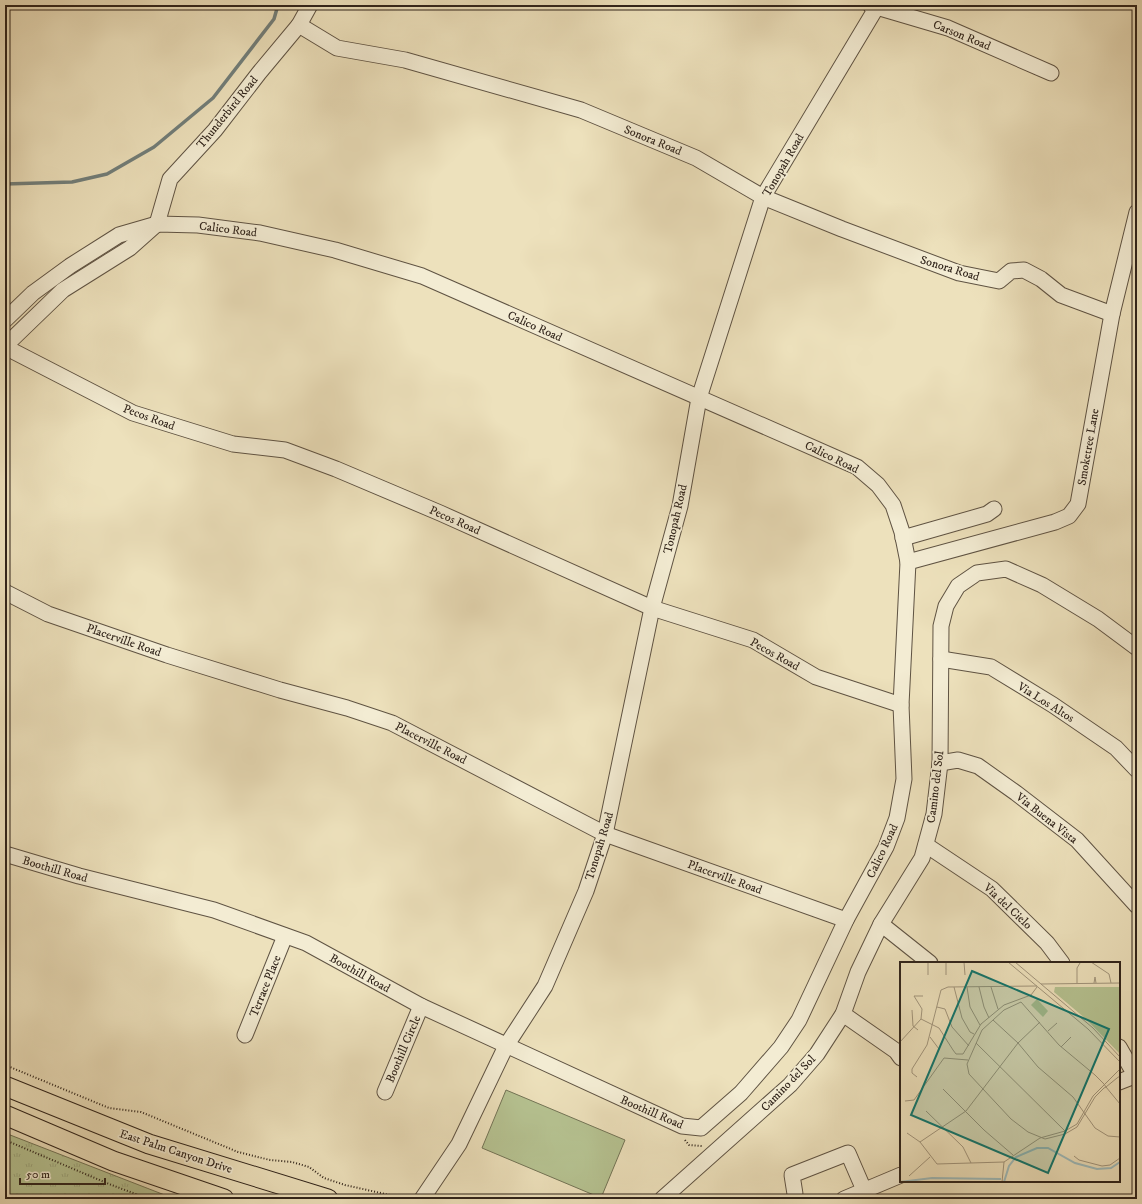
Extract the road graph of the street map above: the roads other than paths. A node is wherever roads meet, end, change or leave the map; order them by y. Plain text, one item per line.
1 (310, 5) edge
2 (875, 6) edge
3 (299, 26) junction
4 (1051, 73) dead end
5 (763, 197) junction
6 (1137, 212) edge
7 (157, 224) junction
8 (1112, 314) junction
9 (5, 320) edge
10 (5, 346) edge
11 (699, 398) junction
12 (994, 509) dead end
13 (903, 538) junction
14 (908, 562) junction
15 (5, 592) edge
16 (652, 608) junction
17 (1137, 648) edge
18 (941, 658) junction
19 (901, 705) junction
20 (940, 762) junction
21 (1137, 770) edge
22 (605, 834) junction
23 (926, 845) junction
24 (5, 854) edge
25 (1137, 906) edge
26 (846, 920) junction
27 (881, 924) junction
28 (285, 936) junction
29 (929, 962) edge
30 (1061, 962) edge
31 (421, 1006) junction
32 (843, 1014) junction
33 (246, 1035) dead end
34 (506, 1046) junction
35 (1120, 1049) edge
36 (900, 1057) edge
37 (1136, 1075) edge
38 (1120, 1082) edge
39 (5, 1086) edge
40 (385, 1092) dead end
41 (5, 1116) edge
42 (701, 1128) joint
43 (900, 1175) edge
44 (864, 1190) junction
45 (795, 1194) dead end
46 (224, 1199) edge
47 (328, 1199) edge
48 (422, 1199) edge
49 (662, 1199) edge
50 (844, 1199) edge

1 - 3 street, Thunderbird Road
2 - 4 street, Carson Road
2 - 5 street, Tonopah Road
3 - 5 street, Sonora Road
3 - 7 street, Thunderbird Road
5 - 8 street, Sonora Road
5 - 11 street, Tonopah Road
6 - 8 street, Smoketree Lane
7 - 9 street
7 - 10 street
7 - 11 street, Calico Road
8 - 14 street, Smoketree Lane
10 - 16 street, Pecos Road
11 - 13 street, Calico Road
11 - 16 street, Tonopah Road
12 - 13 street
13 - 14 street, Calico Road
14 - 19 street, Calico Road
15 - 22 street, Placerville Road
16 - 19 street, Pecos Road
16 - 22 street, Tonopah Road
17 - 18 street, Camino del Sol
18 - 20 street, Camino del Sol
18 - 21 street, Via Los Altos
19 - 26 street, Calico Road
20 - 23 street, Camino del Sol
20 - 25 street, Via Buena Vista
22 - 26 street, Placerville Road
22 - 34 street, Tonopah Road
23 - 27 street, Camino del Sol
23 - 30 street, Via del Cielo
24 - 28 street, Boothill Road
26 - 42 street, Calico Road
27 - 29 street
27 - 32 street, Camino del Sol
28 - 31 street, Boothill Road
28 - 33 street, Terrace Place
31 - 34 street, Boothill Road
31 - 40 street, Boothill Circle
32 - 36 street
32 - 49 street, Camino del Sol
34 - 42 street, Boothill Road
34 - 48 street, Tonopah Road
35 - 37 street
37 - 38 street
39 - 47 main road, East Palm Canyon Drive
41 - 46 main road
43 - 44 street
44 - 45 street
44 - 50 street

